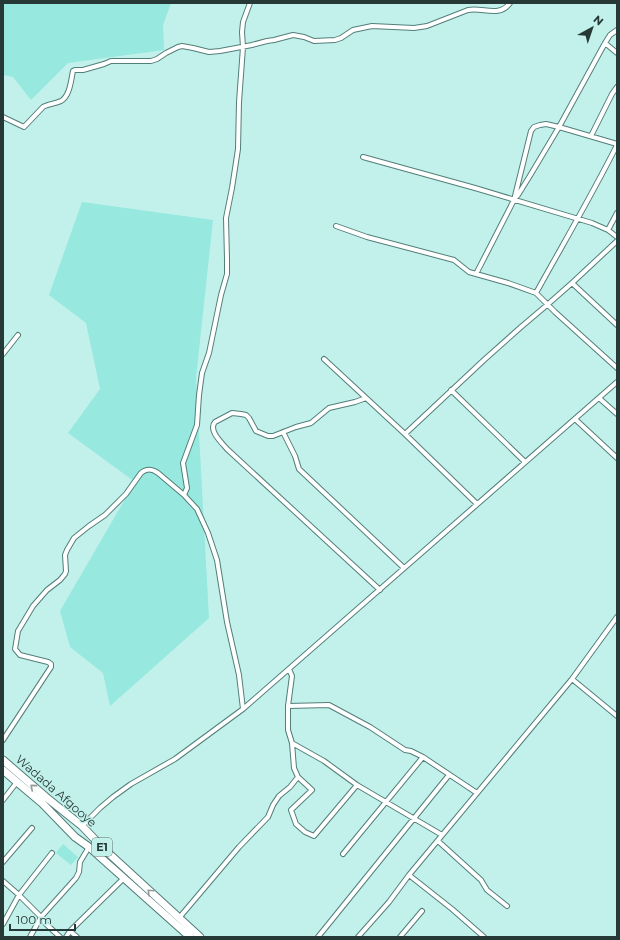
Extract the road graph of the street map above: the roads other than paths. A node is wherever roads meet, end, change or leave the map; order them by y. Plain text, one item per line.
1 (250, 3) edge
2 (510, 3) edge
3 (617, 30) edge
4 (605, 43) junction
5 (243, 47) junction
6 (617, 53) edge
7 (617, 87) edge
8 (3, 117) edge
9 (559, 127) junction
10 (591, 136) junction
11 (617, 144) edge
12 (363, 157) dead end
13 (514, 200) junction
14 (617, 213) edge
15 (578, 219) junction
16 (336, 226) dead end
17 (608, 230) junction
18 (617, 237) edge
19 (617, 241) edge
20 (476, 274) junction
21 (572, 283) junction
22 (536, 293) junction
23 (547, 305) junction
24 (617, 325) edge
25 (18, 335) dead end
26 (3, 354) edge
27 (324, 359) dead end
28 (617, 368) edge
29 (617, 382) edge
30 (451, 390) junction
31 (366, 398) junction
32 (599, 398) junction
33 (617, 414) edge
34 (575, 419) junction
35 (283, 432) junction
36 (405, 434) junction
37 (617, 458) edge
38 (525, 462) junction
39 (184, 495) junction
40 (477, 504) junction
41 (404, 568) junction
42 (380, 590) junction
43 (617, 617) edge
44 (289, 669) junction
45 (572, 678) junction
46 (288, 706) junction
47 (243, 710) junction
48 (617, 716) edge
49 (3, 740) edge
50 (292, 744) junction
51 (423, 757) junction
52 (3, 760) edge
53 (3, 770) edge
54 (449, 775) junction
55 (298, 778) junction
56 (17, 782) junction
57 (358, 785) junction
58 (477, 793) junction
59 (3, 800) edge
60 (386, 802) junction
61 (414, 819) junction
62 (82, 826) junction
63 (32, 828) dead end
64 (70, 832) junction
65 (442, 835) junction
66 (78, 839) junction
67 (438, 841) junction
68 (89, 847) junction
69 (52, 853) dead end
70 (343, 854) dead end
71 (3, 862) edge
72 (409, 875) junction
73 (124, 877) junction
74 (3, 881) edge
75 (19, 895) junction
76 (507, 906) dead end
77 (422, 911) dead end
78 (41, 917) junction
79 (179, 918) junction
80 (3, 924) edge
81 (70, 931) junction
82 (480, 936) edge
83 (30, 937) edge
84 (60, 937) edge
85 (66, 937) edge
86 (77, 937) edge
87 (190, 937) edge
88 (200, 937) edge
89 (318, 937) edge
90 (358, 937) edge
91 (400, 937) edge

1 - 5 street
2 - 5 street
3 - 4 street
4 - 6 street
4 - 9 street
5 - 8 street
5 - 39 street
7 - 10 street
9 - 10 street
9 - 13 street
9 - 13 street
10 - 11 street
11 - 15 street
12 - 13 street
13 - 15 street
13 - 20 street
14 - 17 street
15 - 17 street
15 - 22 street
16 - 20 street
17 - 18 street
19 - 21 street
20 - 22 street
21 - 23 street
21 - 24 street
22 - 23 street
23 - 28 street
23 - 30 street
25 - 26 street
27 - 31 street
29 - 32 street
30 - 36 street
30 - 38 street
31 - 35 street
31 - 36 street
32 - 33 street
32 - 34 street
34 - 37 street
34 - 38 street
35 - 41 street
35 - 42 street
36 - 40 street
38 - 40 street
39 - 47 street
39 - 49 street
40 - 41 street
41 - 42 street
42 - 44 street
43 - 45 street
44 - 46 street
44 - 47 street
45 - 48 street
45 - 58 street
46 - 50 street
46 - 51 street
47 - 62 street
50 - 55 street
50 - 57 street
51 - 54 street
51 - 60 street
62 -> 52 highway, Wadada Afgooye / E1
53 - 56 highway, Wadada Afgooye / E1
54 - 58 street
54 - 61 street
55 - 57 street
55 - 79 street
56 - 59 street
56 - 64 highway, Wadada Afgooye / E1
57 - 60 street
58 - 65 street
60 - 61 street
60 - 70 street
61 - 65 street
61 - 89 street
62 - 64 highway
62 - 66 highway
79 -> 62 highway, Wadada Afgooye / E1
63 - 71 street
64 - 66 highway, Wadada Afgooye / E1
65 - 67 street
66 - 68 highway, Wadada Afgooye / E1
67 - 72 street
67 - 76 street
68 - 73 highway, Wadada Afgooye / E1
68 - 78 street
69 - 75 street
72 - 82 street
72 - 90 street
73 - 81 street
73 - 87 highway, Wadada Afgooye / E1
74 - 75 street
75 - 78 street
75 - 80 street
77 - 91 street
78 - 83 street
78 - 84 street
79 - 88 highway, Wadada Afgooye / E1
81 - 85 street
81 - 86 street

